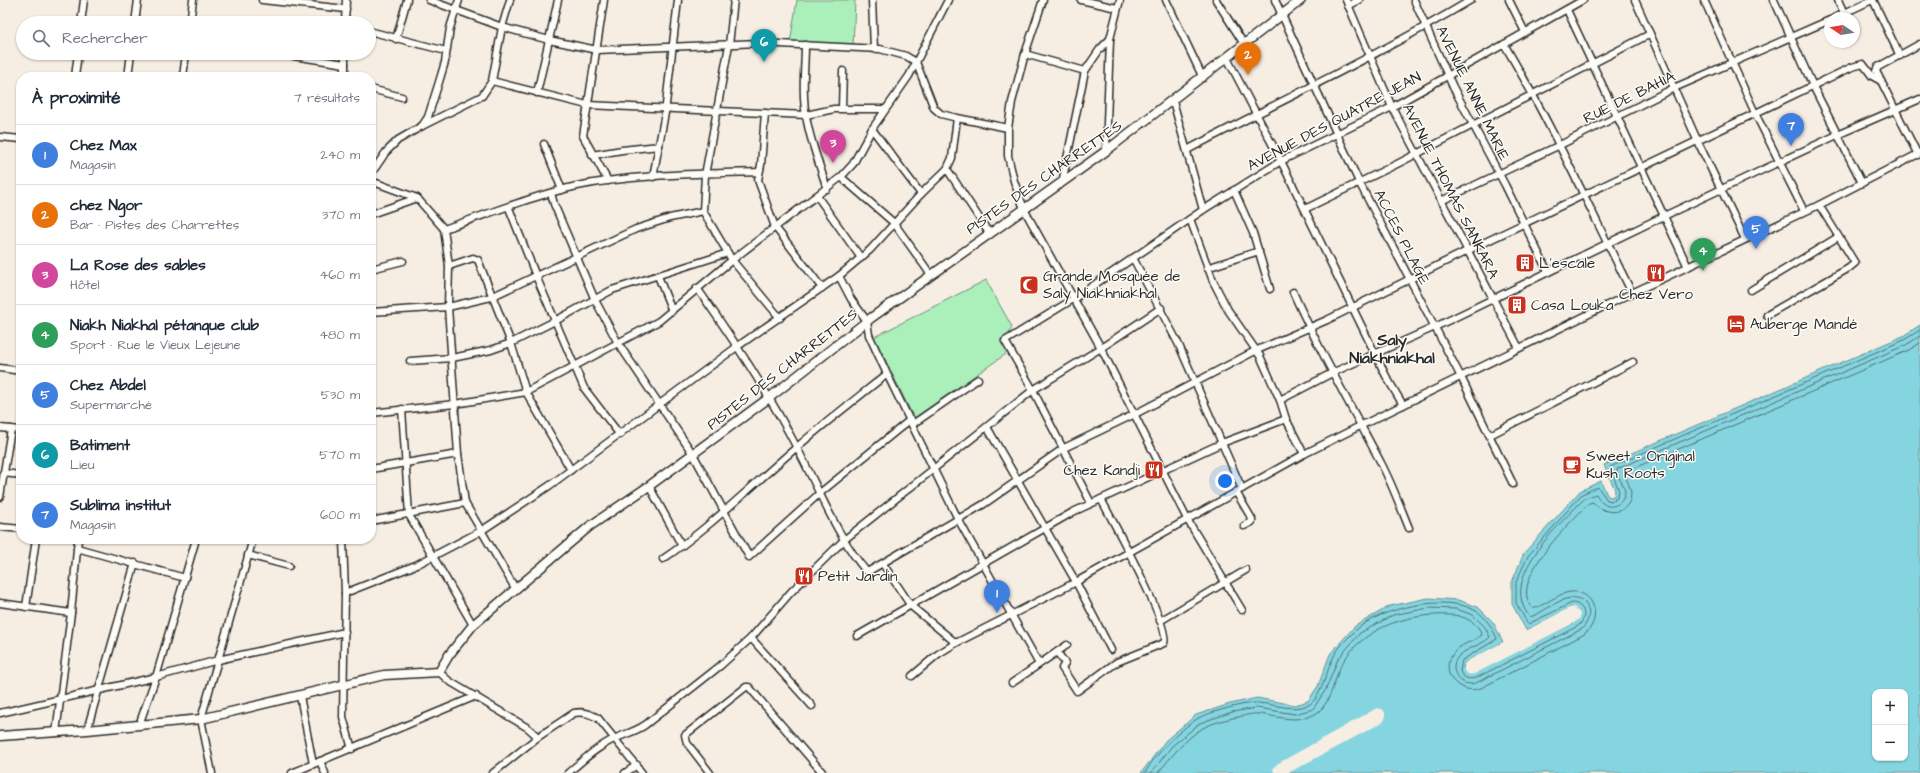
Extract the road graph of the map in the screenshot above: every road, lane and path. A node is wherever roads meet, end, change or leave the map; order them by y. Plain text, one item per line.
1 (84, 0) edge
2 (138, 0) edge
3 (193, 0) edge
4 (262, 0) edge
5 (346, 0) edge
6 (407, 0) edge
7 (429, 0) edge
8 (460, 0) edge
9 (510, 0) edge
10 (558, 0) edge
11 (604, 0) edge
12 (678, 0) edge
13 (734, 0) edge
14 (872, 0) edge
15 (948, 0) edge
16 (1043, 0) edge
17 (1081, 0) edge
18 (1120, 0) edge
19 (1166, 0) edge
20 (1216, 0) edge
21 (1275, 0) edge
22 (1301, 0) edge
23 (1359, 0) edge
24 (1414, 0) edge
25 (1471, 0) edge
26 (1509, 0) edge
27 (1583, 0) edge
28 (1635, 0) edge
29 (1704, 0) edge
30 (1774, 0) edge
31 (1838, 0) edge
32 (1872, 0) edge
33 (1347, 3) edge
34 (1117, 8) junction
35 (346, 9) junction
36 (456, 10) junction
37 (1567, 10) junction
38 (1844, 12) edge
39 (1846, 12) edge
40 (1281, 15) junction
41 (82, 16) edge
42 (136, 16) edge
43 (191, 16) edge
44 (346, 16) edge
45 (1824, 23) edge
46 (502, 27) junction
47 (1426, 27) junction
48 (1525, 32) junction
49 (376, 33) edge
50 (1650, 34) junction
51 (1791, 38) junction
52 (396, 39) junction
53 (1110, 39) junction
54 (549, 40) junction
55 (1244, 44) junction
56 (1504, 44) junction
57 (1920, 44) edge
58 (728, 45) junction
59 (805, 45) junction
60 (673, 47) junction
61 (874, 48) junction
62 (597, 50) junction
63 (446, 51) junction
64 (1025, 54) junction
65 (1900, 56) junction
66 (1370, 57) junction
67 (1227, 58) junction
68 (77, 60) edge
69 (130, 60) edge
70 (185, 60) edge
71 (319, 60) edge
72 (345, 60) edge
73 (916, 62) junction
74 (1593, 63) junction
75 (1732, 63) junction
76 (345, 64) junction
77 (843, 71) dead end
78 (1085, 71) junction
79 (76, 72) edge
80 (129, 72) edge
81 (184, 72) edge
82 (345, 72) edge
83 (1448, 75) junction
84 (1203, 78) junction
85 (492, 81) junction
86 (1881, 81) junction
87 (1314, 85) junction
88 (1813, 86) junction
89 (1674, 88) junction
90 (376, 91) edge
91 (537, 93) junction
92 (1533, 93) junction
93 (402, 97) dead end
94 (1920, 99) edge
95 (1174, 101) junction
96 (587, 105) junction
97 (1392, 107) junction
98 (665, 108) junction
99 (842, 108) junction
100 (885, 109) junction
101 (716, 110) junction
102 (1896, 110) junction
103 (765, 113) junction
104 (1755, 113) junction
105 (1256, 114) junction
106 (806, 115) junction
107 (1618, 116) junction
108 (957, 118) junction
109 (422, 126) junction
110 (1472, 126) junction
111 (1008, 128) junction
112 (872, 129) junction
113 (1336, 134) junction
114 (1837, 135) junction
115 (0, 137) edge
116 (16, 139) edge
117 (1698, 142) junction
118 (544, 144) dead end
119 (659, 146) junction
120 (1560, 146) junction
121 (1187, 150) junction
122 (1106, 151) junction
123 (1417, 154) junction
124 (1919, 154) edge
125 (592, 155) junction
126 (1281, 161) junction
127 (1779, 162) junction
128 (376, 167) edge
129 (1642, 168) junction
130 (947, 169) junction
131 (759, 172) junction
132 (1499, 174) junction
133 (705, 175) junction
134 (653, 177) junction
135 (841, 177) junction
136 (608, 182) junction
137 (1359, 182) junction
138 (376, 183) edge
139 (1062, 183) junction
140 (1862, 183) junction
141 (827, 189) junction
142 (1721, 189) junction
143 (562, 190) junction
144 (1234, 190) junction
145 (551, 193) junction
146 (921, 194) junction
147 (1584, 195) junction
148 (817, 196) junction
149 (417, 198) junction
150 (1441, 201) junction
151 (1819, 205) junction
152 (509, 208) junction
153 (1024, 209) junction
154 (1305, 209) junction
155 (1203, 210) junction
156 (703, 211) junction
157 (1804, 211) junction
158 (376, 212) edge
159 (1664, 216) junction
160 (1190, 219) junction
161 (894, 223) junction
162 (1524, 224) junction
163 (775, 227) junction
164 (444, 229) junction
165 (990, 233) junction
166 (1838, 236) junction
167 (1745, 239) junction
168 (1607, 244) junction
169 (1259, 251) junction
170 (1467, 251) junction
171 (728, 254) junction
172 (577, 256) junction
173 (861, 258) junction
174 (1133, 258) junction
175 (732, 260) junction
176 (403, 261) dead end
177 (449, 266) junction
178 (1688, 267) junction
179 (376, 268) edge
180 (1208, 268) junction
181 (1548, 272) junction
182 (931, 275) junction
183 (536, 276) junction
184 (658, 276) junction
185 (839, 276) junction
186 (1409, 279) junction
187 (697, 288) junction
188 (822, 288) junction
189 (1270, 289) dead end
190 (1752, 290) dead end
191 (1293, 292) dead end
192 (1632, 293) junction
193 (491, 297) junction
194 (1075, 298) junction
195 (1492, 299) junction
196 (595, 300) junction
197 (448, 306) junction
198 (1354, 307) junction
199 (1160, 308) junction
200 (672, 311) junction
201 (376, 312) edge
202 (1767, 315) dead end
203 (780, 318) junction
204 (555, 321) junction
205 (867, 321) junction
206 (1435, 327) junction
207 (1309, 329) junction
208 (511, 343) junction
209 (618, 343) junction
210 (738, 346) junction
211 (1101, 348) junction
212 (1519, 348) junction
213 (1255, 352) junction
214 (1377, 354) junction
215 (452, 358) junction
216 (410, 361) dead end
217 (1633, 362) dead end
218 (574, 365) junction
219 (0, 368) edge
220 (16, 370) edge
221 (1334, 372) junction
222 (887, 374) junction
223 (1461, 377) junction
224 (978, 379) dead end
225 (1195, 382) junction
226 (1033, 390) junction
227 (526, 392) junction
228 (769, 398) junction
229 (1280, 400) junction
230 (455, 404) junction
231 (660, 404) junction
232 (1403, 405) junction
233 (402, 409) junction
234 (376, 412) edge
235 (1135, 414) junction
236 (1286, 419) junction
237 (912, 422) junction
238 (1360, 426) junction
239 (987, 427) junction
240 (0, 428) edge
241 (11, 429) junction
242 (16, 430) edge
243 (620, 435) junction
244 (1490, 435) junction
245 (1222, 443) junction
246 (797, 447) junction
247 (1064, 448) junction
248 (458, 454) junction
249 (693, 454) junction
250 (1304, 454) junction
251 (406, 463) junction
252 (376, 468) edge
253 (934, 468) junction
254 (571, 470) junction
255 (1162, 471) junction
256 (4, 473) junction
257 (16, 474) edge
258 (1018, 481) junction
259 (1513, 484) dead end
260 (649, 486) junction
261 (1239, 491) junction
262 (820, 493) junction
263 (0, 497) edge
264 (1101, 499) junction
265 (466, 503) junction
266 (1091, 503) junction
267 (725, 511) junction
268 (409, 515) junction
269 (958, 519) junction
270 (1187, 519) junction
271 (376, 520) edge
272 (1244, 526) dead end
273 (0, 527) edge
274 (1045, 528) junction
275 (1409, 528) dead end
276 (16, 529) edge
277 (481, 531) junction
278 (844, 540) junction
279 (35, 544) edge
280 (77, 544) edge
281 (193, 544) edge
282 (251, 544) edge
283 (343, 544) edge
284 (682, 546) junction
285 (77, 548) junction
286 (1129, 552) junction
287 (248, 555) junction
288 (433, 556) junction
289 (663, 559) dead end
290 (135, 563) junction
291 (984, 563) junction
292 (883, 564) junction
293 (289, 566) dead end
294 (1246, 570) dead end
295 (185, 578) junction
296 (1076, 582) junction
297 (1226, 582) junction
298 (515, 588) junction
299 (345, 593) junction
300 (0, 604) edge
301 (911, 606) junction
302 (26, 607) junction
303 (1242, 610) dead end
304 (71, 613) junction
305 (1012, 614) junction
306 (1160, 621) junction
307 (472, 625) junction
308 (345, 632) junction
309 (857, 636) dead end
310 (751, 638) junction
311 (956, 643) junction
312 (1067, 645) dead end
313 (1111, 650) dead end
314 (1057, 652) junction
315 (218, 660) junction
316 (1040, 664) junction
317 (439, 672) junction
318 (912, 676) dead end
319 (156, 677) junction
320 (1012, 683) dead end
321 (344, 685) junction
322 (98, 690) junction
323 (300, 696) junction
324 (476, 696) junction
325 (61, 698) junction
326 (812, 706) dead end
327 (0, 713) edge
328 (201, 718) junction
329 (140, 725) junction
330 (87, 730) junction
331 (56, 733) junction
332 (0, 736) edge
333 (538, 737) junction
334 (614, 739) junction
335 (352, 749) junction
336 (320, 762) junction
337 (313, 764) junction
338 (636, 765) junction
339 (212, 773) edge
340 (292, 773) edge
341 (325, 773) edge
342 (493, 773) edge
343 (568, 773) edge
344 (626, 773) edge
345 (642, 773) edge
346 (710, 773) edge
347 (823, 773) edge

1 - 41 street
2 - 42 street
3 - 43 street
4 - 35 street
5 - 35 street
6 - 52 street
7 - 36 street
8 - 36 street
9 - 46 street
10 - 54 street
11 - 62 street
12 - 60 street
13 - 58 street
14 - 61 street
15 - 73 street
16 - 64 street
17 - 34 street
18 - 34 street
19 - 84 street
20 - 55 street
21 - 40 street, ACCES PLAGE
22 - 40 main road, PISTES DES CHARRETTES
23 - 33 street
24 - 47 street, AVENUE ANNE MARIE
25 - 47 street
26 - 48 street
27 - 37 street, AVENUE DES QUATRE JEAN
28 - 50 street
29 - 75 street
30 - 51 street
31 - 38 street
32 - 39 street
32 - 65 street
33 - 66 street, AVENUE THOMAS SANKARA
34 - 53 street
35 - 44 street
36 - 46 street
36 - 63 street
37 - 48 street, AVENUE DES QUATRE JEAN
37 - 74 street
40 - 55 main road, PISTES DES CHARRETTES
40 - 87 street, ACCES PLAGE
45 - 51 street, RUE DE BAHIA
46 - 54 street
46 - 85 street
47 - 66 street
47 - 83 street, AVENUE ANNE MARIE
48 - 56 street, AVENUE DES QUATRE JEAN
49 - 52 street
50 - 74 street
50 - 89 street
51 - 75 street, RUE DE BAHIA
51 - 88 street
52 - 63 street
53 - 78 street
53 - 122 street
54 - 62 street
54 - 91 street
55 - 67 main road, PISTES DES CHARRETTES
56 - 83 street, AVENUE DES QUATRE JEAN
56 - 92 street
57 - 65 street
58 - 59 street
58 - 60 street
58 - 101 street
59 - 61 street
59 - 106 street
60 - 62 street
60 - 98 street
61 - 73 street
62 - 96 street
63 - 109 street
64 - 78 street
64 - 111 street
65 - 86 street
66 - 87 street
66 - 97 street, AVENUE THOMAS SANKARA
67 - 84 main road, PISTES DES CHARRETTES
67 - 105 street
68 - 79 street
69 - 80 street
70 - 81 street
71 - 76 street
72 - 76 street
73 - 100 street
73 - 108 street
74 - 92 street
74 - 107 street
75 - 89 street, RUE DE BAHIA
75 - 104 street
76 - 82 street
77 - 99 street
78 - 139 street
83 - 97 street, AVENUE DES QUATRE JEAN
83 - 110 street, AVENUE ANNE MARIE
84 - 95 main road, PISTES DES CHARRETTES
85 - 91 street
85 - 109 street
86 - 88 street
86 - 102 street
87 - 105 street
87 - 113 street, ACCES PLAGE
88 - 104 street
88 - 114 street
89 - 107 street, RUE DE BAHIA
89 - 117 street
90 - 93 street
91 - 96 street
92 - 110 street
92 - 120 street
94 - 102 street
95 - 121 street
95 - 122 main road, PISTES DES CHARRETTES
96 - 98 street
96 - 125 street
97 - 113 street, AVENUE DES QUATRE JEAN
97 - 123 street, AVENUE THOMAS SANKARA
98 - 101 street
98 - 119 street
99 - 100 street
99 - 106 street
100 - 112 street
101 - 103 street
101 - 133 street
102 - 114 street
102 - 124 street
103 - 106 street
103 - 131 street
104 - 117 street
104 - 127 street
105 - 121 street
105 - 126 street
106 - 141 street
107 - 120 street, RUE DE BAHIA
107 - 129 street
108 - 111 street
108 - 130 street
109 - 128 street
110 - 123 street
110 - 132 street, AVENUE ANNE MARIE
111 - 153 street
112 - 135 street
112 - 146 street
113 - 126 street, AVENUE DES QUATRE JEAN
113 - 137 street, ACCES PLAGE
114 - 127 street
114 - 140 street
115 - 116 street
117 - 129 street
117 - 142 street
118 - 143 street
119 - 125 street
119 - 134 street
120 - 132 street, RUE DE BAHIA
120 - 147 street
121 - 155 street
122 - 139 main road, PISTES DES CHARRETTES
123 - 137 street
123 - 150 street, AVENUE THOMAS SANKARA
124 - 140 street
125 - 136 street
126 - 144 street, AVENUE DES QUATRE JEAN
126 - 154 street
127 - 142 street
127 - 157 street
129 - 147 street
129 - 159 street
130 - 146 street
130 - 165 street
131 - 133 street
131 - 163 street
132 - 150 street, RUE DE BAHIA
132 - 162 street, AVENUE ANNE MARIE
133 - 134 street
133 - 156 street
134 - 136 street
135 - 141 street
135 - 161 street
136 - 143 street
137 - 154 street
137 - 186 street, ACCES PLAGE
138 - 149 street
139 - 153 main road, PISTES DES CHARRETTES
140 - 151 street
141 - 148 street
142 - 159 street
142 - 167 street
143 - 145 street
144 - 155 street, AVENUE DES QUATRE JEAN
144 - 169 street
145 - 152 street
145 - 172 street
146 - 161 street
147 - 162 street
147 - 168 street
148 - 163 street
148 - 173 street
149 - 158 street
149 - 164 street
150 - 170 street, AVENUE THOMAS SANKARA
151 - 157 street
151 - 166 street
152 - 164 street
152 - 183 street
153 - 165 main road, PISTES DES CHARRETTES
153 - 194 street
154 - 198 street
155 - 160 street, AVENUE DES QUATRE JEAN
156 - 171 street
156 - 172 street
157 - 167 street
159 - 168 street
159 - 178 street
160 - 174 street, AVENUE DES QUATRE JEAN
160 - 180 street
161 - 173 street
161 - 182 street
162 - 170 street
162 - 181 street, AVENUE ANNE MARIE
163 - 175 street
163 - 188 street
164 - 177 street
165 - 182 main road, PISTES DES CHARRETTES
166 - 190 street
166 - 202 street
167 - 178 street
168 - 181 street
168 - 192 street
169 - 180 street
169 - 189 street
170 - 186 street
170 - 195 street, AVENUE THOMAS SANKARA
171 - 175 street
171 - 184 street
172 - 183 street
172 - 196 street
173 - 185 street
174 - 194 street, AVENUE DES QUATRE JEAN
174 - 199 street
175 - 187 street
175 - 203 street
176 - 179 street
177 - 193 street
177 - 197 street
178 - 192 street
180 - 213 street
181 - 195 street
182 - 205 main road, PISTES DES CHARRETTES
183 - 193 street
183 - 204 street
184 - 196 street
184 - 200 street
185 - 188 street
185 - 205 street
186 - 198 street
186 - 206 street, ACCES PLAGE
187 - 200 street
187 - 210 street
188 - 203 street
191 - 207 street
192 - 212 street
193 - 197 street
193 - 208 street
194 - 211 street
194 - 226 street, AVENUE DES QUATRE JEAN
195 - 206 street
195 - 212 street, AVENUE THOMAS SANKARA
196 - 204 street
196 - 209 street
197 - 201 street
197 - 215 street
198 - 207 street
198 - 214 street
199 - 211 street
199 - 225 street
200 - 209 street
203 - 210 street
204 - 208 street
204 - 218 street
205 - 222 street
205 - 228 main road, PISTES DES CHARRETTES
206 - 214 street
206 - 223 street, ACCES PLAGE
207 - 213 street
207 - 221 street
208 - 215 street
208 - 227 street
209 - 218 street
209 - 231 street
210 - 228 street
210 - 231 street
211 - 226 street
211 - 235 street
212 - 223 street
213 - 225 street
213 - 229 street
214 - 221 street
214 - 232 street
215 - 216 street
215 - 230 street
217 - 244 street
218 - 227 street
218 - 243 street
219 - 220 street
221 - 229 street
221 - 238 street
222 - 237 street
222 - 246 street
223 - 232 street
223 - 244 street, ACCES PLAGE
224 - 237 street
225 - 235 street
225 - 245 street
226 - 239 street
226 - 247 street
227 - 230 street
227 - 254 street
228 - 246 street
228 - 249 main road, PISTES DES CHARRETTES
229 - 236 street
230 - 233 street
230 - 248 street
231 - 243 street
231 - 249 street
232 - 238 street
233 - 234 street
233 - 251 street
235 - 247 street
235 - 255 street
236 - 245 street
236 - 250 street
237 - 253 street
237 - 262 street
238 - 250 street
238 - 275 street
239 - 253 street
239 - 258 street
240 - 241 street
241 - 242 street
241 - 256 street
243 - 254 street
244 - 259 street, ACCES PLAGE
245 - 255 street
245 - 261 street
246 - 262 street
246 - 267 street
247 - 258 street
247 - 266 street
248 - 251 street
248 - 265 street
249 - 260 main road, PISTES DES CHARRETTES
249 - 267 street
250 - 261 street
251 - 252 street
251 - 268 street
253 - 269 street
253 - 278 street
254 - 277 street
255 - 264 street
255 - 270 street
256 - 257 street
256 - 263 street
258 - 269 street
258 - 274 street
260 - 284 street
260 - 298 main road, PISTES DES CHARRETTES
261 - 270 street
261 - 272 street
262 - 267 street
262 - 278 street
264 - 266 street
264 - 286 street
265 - 268 street
265 - 277 street
266 - 274 street
267 - 284 street
268 - 271 street
268 - 288 street
269 - 291 street
269 - 292 street
270 - 286 street
270 - 297 street
273 - 276 street
274 - 291 street
274 - 296 street
277 - 288 street
277 - 298 street
278 - 292 street
278 - 310 street
279 - 302 street
280 - 285 street
281 - 295 street
282 - 287 street
283 - 299 street
284 - 289 street
285 - 290 street
285 - 304 street
286 - 296 street
286 - 306 street
287 - 293 street
287 - 315 street
288 - 299 street
288 - 307 street
290 - 295 street
290 - 322 street
291 - 301 street
291 - 305 street
292 - 301 street
294 - 297 street
295 - 319 street
296 - 305 street
296 - 313 street
297 - 303 street
297 - 306 street
298 - 307 main road, PISTES DES CHARRETTES
299 - 308 street
300 - 302 street
301 - 309 street
301 - 311 street
302 - 304 street
304 - 325 street
305 - 311 street
305 - 316 street
306 - 314 street
307 - 317 main road, PISTES DES CHARRETTES
308 - 315 street
308 - 321 street
310 - 326 street
310 - 334 street
311 - 318 street
312 - 314 street
314 - 316 street
315 - 319 street
315 - 328 street
316 - 320 street
317 - 321 main road
317 - 324 street
319 - 322 street
319 - 329 street
321 - 323 main road
321 - 335 street
322 - 325 street
322 - 330 street
323 - 328 main road
323 - 337 street
324 - 333 street
324 - 335 street
325 - 327 street
325 - 331 street
328 - 329 main road
328 - 339 street
329 - 330 main road
330 - 331 main road
331 - 332 main road
333 - 334 street
333 - 342 street
334 - 338 street
334 - 343 street
335 - 336 street
336 - 337 street
336 - 341 street
337 - 340 street
338 - 344 street
338 - 345 street
346 - 347 street

